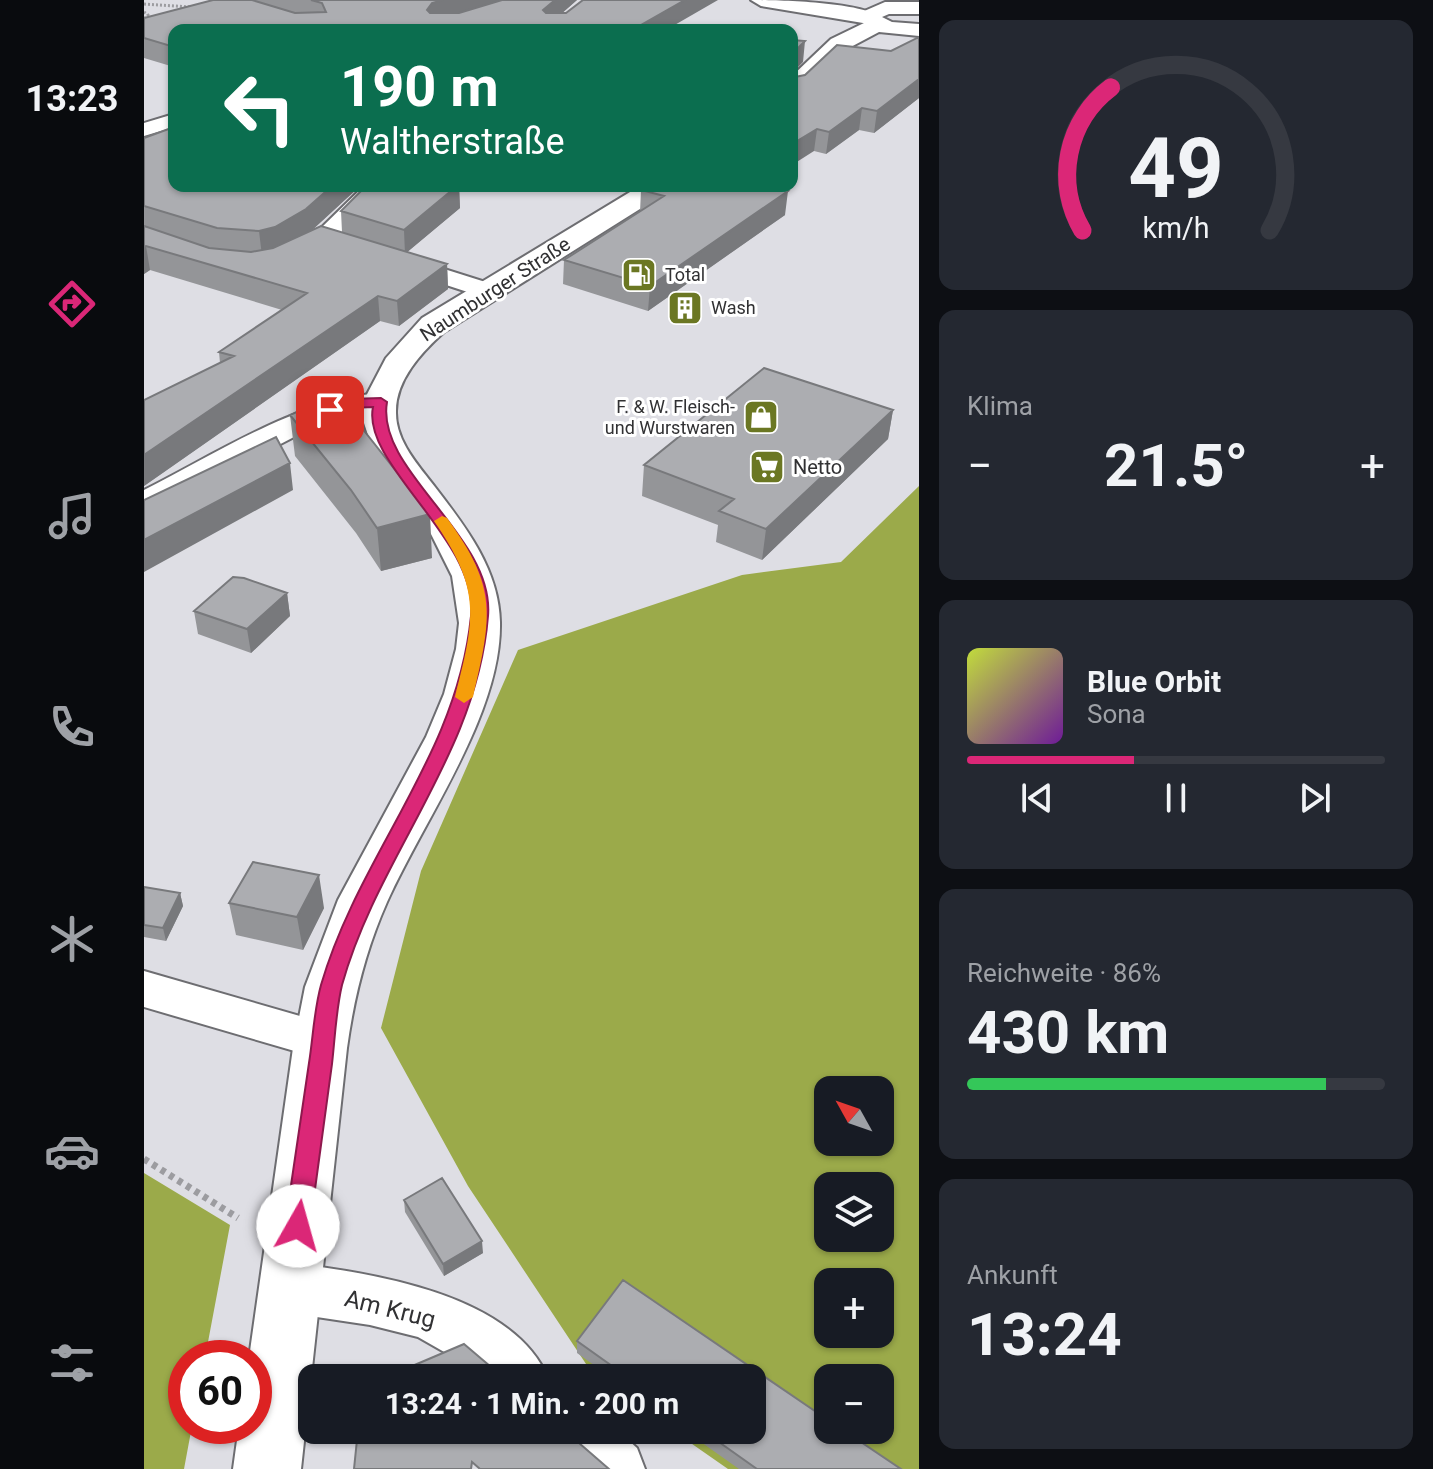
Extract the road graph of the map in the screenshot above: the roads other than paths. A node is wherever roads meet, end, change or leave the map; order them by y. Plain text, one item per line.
1 (761, 0) edge
2 (794, 3) edge
3 (916, 6) edge
4 (874, 17) junction
5 (910, 30) edge
6 (833, 49) junction
7 (798, 83) edge
8 (168, 122) edge
9 (144, 130) edge
10 (371, 192) edge
11 (648, 192) edge
12 (320, 239) junction
13 (348, 246) edge
14 (374, 253) edge
15 (267, 267) edge
16 (489, 291) junction
17 (381, 402) junction
18 (144, 502) edge
19 (144, 989) edge
20 (322, 1040) junction
21 (290, 1288) junction
22 (506, 1364) edge
23 (590, 1444) edge
24 (267, 1469) edge
25 (616, 1469) edge

1 - 2 main road
2 - 4 main road
2 - 6 main road
3 - 4 main road
4 - 5 main road
4 - 6 main road
5 - 6 main road
6 - 7 main road
8 - 9 street
10 - 12 street
11 - 16 main road, Naumburger Straße
12 - 13 street
12 - 15 street
14 - 16 street
16 - 17 main road, Naumburger Straße
17 - 18 street
17 - 20 main road
19 - 20 street
20 - 21 main road
21 - 22 street, Am Krug
21 - 24 main road
23 - 25 street

